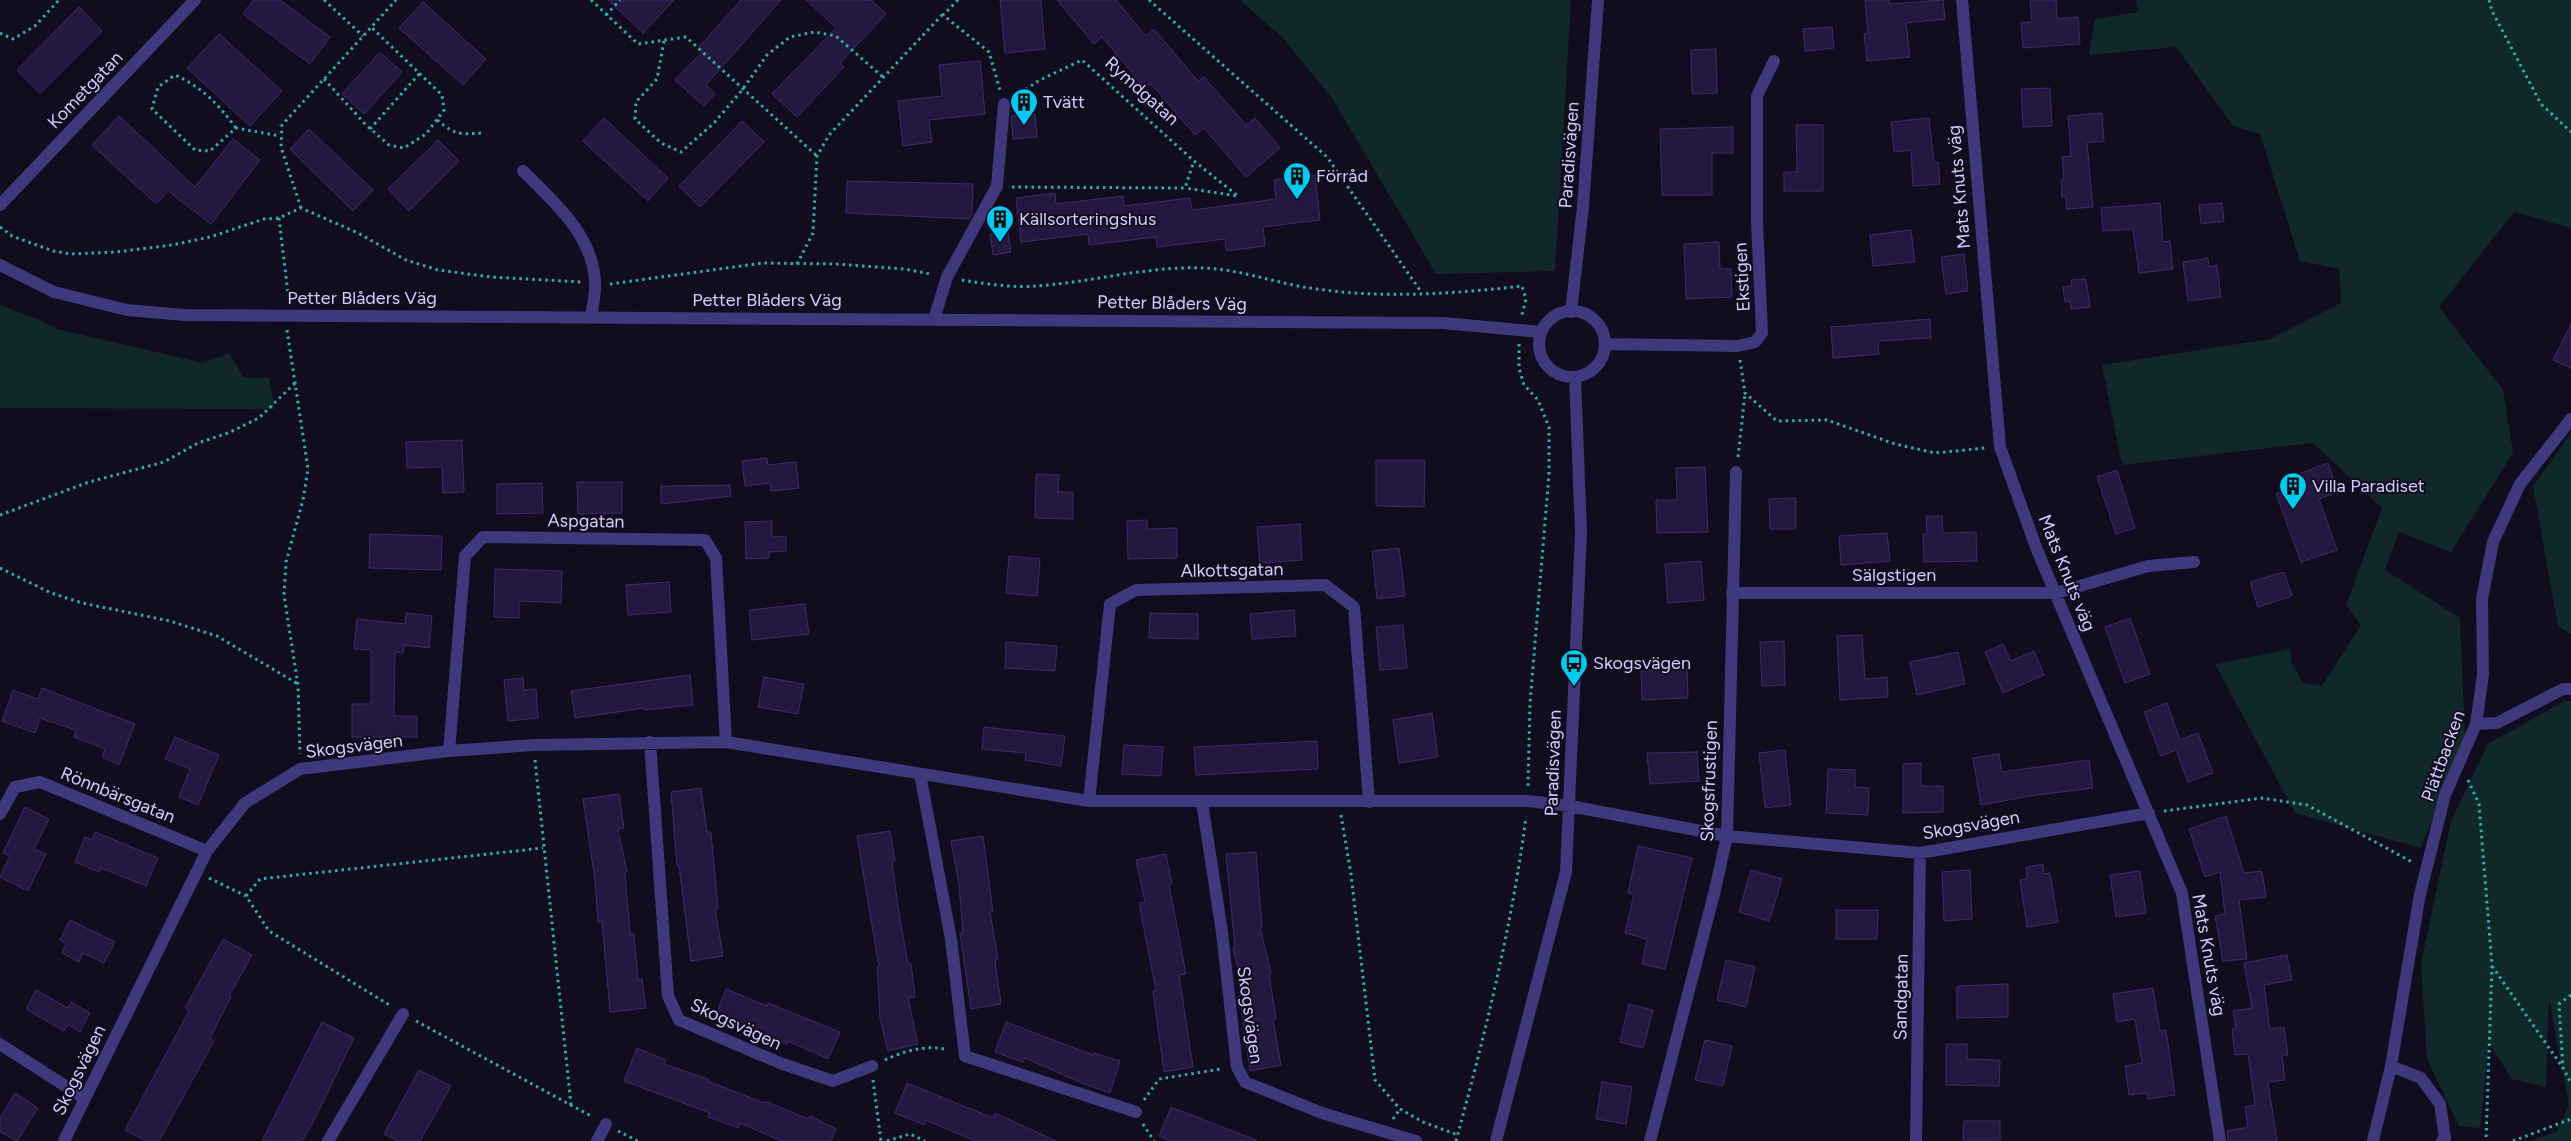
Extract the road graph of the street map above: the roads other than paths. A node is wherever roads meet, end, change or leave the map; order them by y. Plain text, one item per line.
1 (196, 0) edge
2 (1598, 0) edge
3 (1962, 0) edge
4 (1774, 61) dead end
5 (1004, 104) road end
6 (523, 171) dead end
7 (0, 205) edge
8 (0, 265) edge
9 (1571, 312) junction
10 (591, 316) junction
11 (934, 318) junction
12 (1541, 332) junction
13 (1604, 344) junction
14 (1575, 377) junction
15 (2571, 419) edge
16 (1736, 472) road end
17 (2194, 562) dead end
18 (1732, 593) junction
19 (2056, 593) junction
20 (2571, 689) edge
21 (2476, 724) junction
22 (650, 742) junction
23 (726, 742) junction
24 (449, 751) junction
25 (920, 774) junction
26 (1089, 801) junction
27 (1202, 802) junction
28 (1369, 802) junction
29 (1570, 806) junction
30 (2149, 813) junction
31 (0, 814) edge
32 (1727, 836) junction
33 (208, 851) junction
34 (1920, 853) junction
35 (403, 1014) dead end
36 (0, 1044) edge
37 (872, 1066) road end
38 (2391, 1066) junction
39 (84, 1098) junction
40 (1136, 1112) road end
41 (606, 1124) dead end
42 (64, 1141) edge
43 (328, 1141) edge
44 (597, 1141) edge
45 (1416, 1141) edge
46 (1496, 1141) edge
47 (1650, 1141) edge
48 (1916, 1141) edge
49 (2220, 1141) edge
50 (2372, 1141) edge
51 (2442, 1141) edge

1 - 7 street, Kometgatan
2 - 9 street, Paradisvägen
3 - 19 street, Mats Knuts väg
4 - 13 street, Ekstigen
5 - 11 street
6 - 10 street
8 - 10 street, Petter Blåders Väg
9 - 12 street
9 - 13 street
10 - 11 street, Petter Blåders Väg
11 - 12 street, Petter Blåders Väg
12 - 14 street
13 - 14 street
14 - 29 street, Paradisvägen
15 - 21 street, Plättbacken
16 - 18 street, Skogsfrustigen
17 - 19 street, Sälgstigen
18 - 19 street, Sälgstigen
18 - 32 street, Skogsfrustigen
19 - 30 street, Mats Knuts väg
20 - 21 street
21 - 38 street, Plättbacken
22 - 23 street, Skogsvägen
22 - 24 street, Skogsvägen
22 - 37 street, Skogsvägen
23 - 24 street, Aspgatan
23 - 25 street, Skogsvägen
24 - 33 street, Skogsvägen
25 - 26 street, Skogsvägen
25 - 40 street
26 - 27 street, Skogsvägen
26 - 28 street, Alkottsgatan
27 - 28 street, Skogsvägen
27 - 45 street, Skogsvägen
28 - 29 street, Skogsvägen
29 - 32 street, Skogsvägen
29 - 46 street, Paradisvägen
30 - 34 street, Skogsvägen
30 - 49 street, Mats Knuts väg
31 - 33 street, Rönnbärsgatan
32 - 34 street, Skogsvägen
32 - 47 street, Skogsfrustigen
33 - 39 street, Skogsvägen
34 - 48 street, Sandgatan
35 - 43 street
36 - 39 street
38 - 50 street, Plättbacken
38 - 51 street
39 - 42 street, Skogsvägen
41 - 44 street

